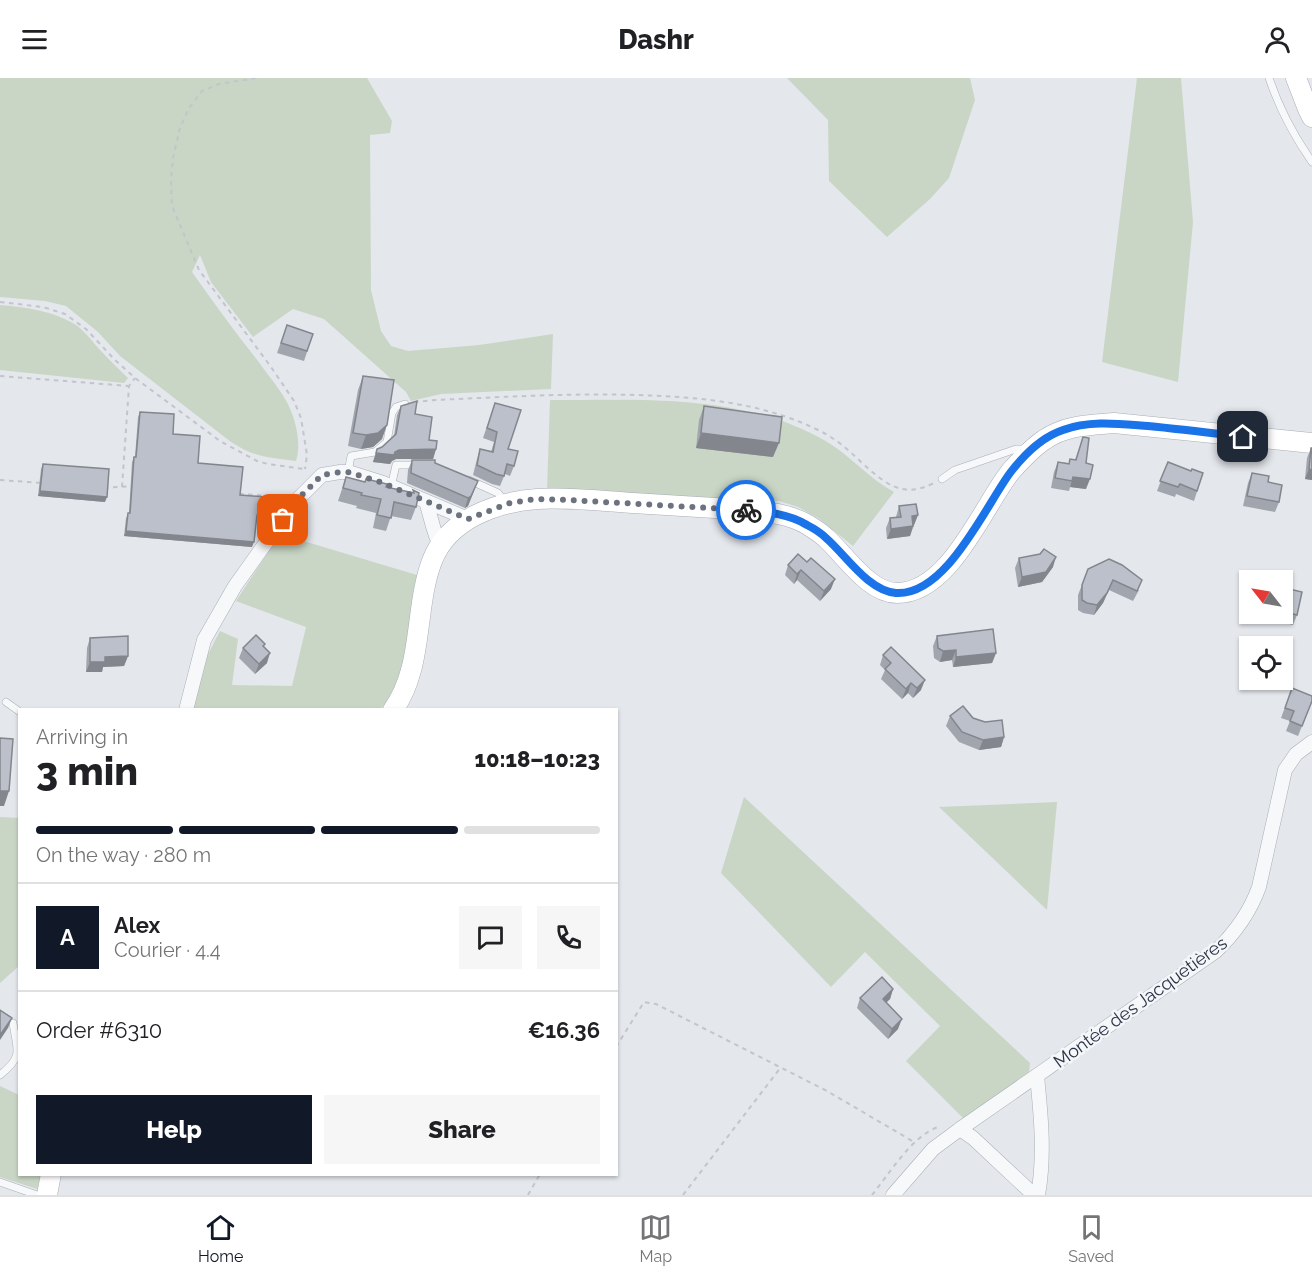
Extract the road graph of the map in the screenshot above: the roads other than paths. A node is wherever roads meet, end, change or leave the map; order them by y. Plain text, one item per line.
1 (1269, 78) edge
2 (1296, 78) edge
3 (1312, 117) edge
4 (1312, 162) edge
5 (405, 404) edge
6 (1312, 443) edge
7 (1034, 449) junction
8 (428, 465) edge
9 (348, 472) junction
10 (465, 478) edge
11 (942, 479) road end
12 (391, 486) junction
13 (426, 502) junction
14 (507, 504) junction
15 (468, 519) junction
16 (440, 545) junction
17 (6, 702) dead end
18 (187, 708) edge
19 (394, 708) edge
20 (18, 711) edge
21 (1312, 742) edge
22 (13, 1023) edge
23 (0, 1075) edge
24 (1037, 1076) junction
25 (960, 1129) junction
26 (51, 1176) edge
27 (0, 1182) edge
28 (37, 1195) edge
29 (47, 1195) edge
30 (893, 1195) edge
31 (1036, 1195) edge

1 - 4 lane
2 - 3 main road
5 - 9 lane
6 - 7 main road
7 - 11 lane
7 - 14 main road
8 - 12 lane
9 - 12 street
9 - 18 street
10 - 14 lane
12 - 13 street
13 - 15 street
13 - 16 street
14 - 15 main road
15 - 16 main road
16 - 19 main road
17 - 20 lane
21 - 24 street, Montée des Jacquetières
22 - 23 lane
24 - 25 street, Montée des Jacquetières
24 - 31 street
25 - 30 street, Montée des Jacquetières
25 - 31 street
26 - 29 main road
27 - 28 lane

